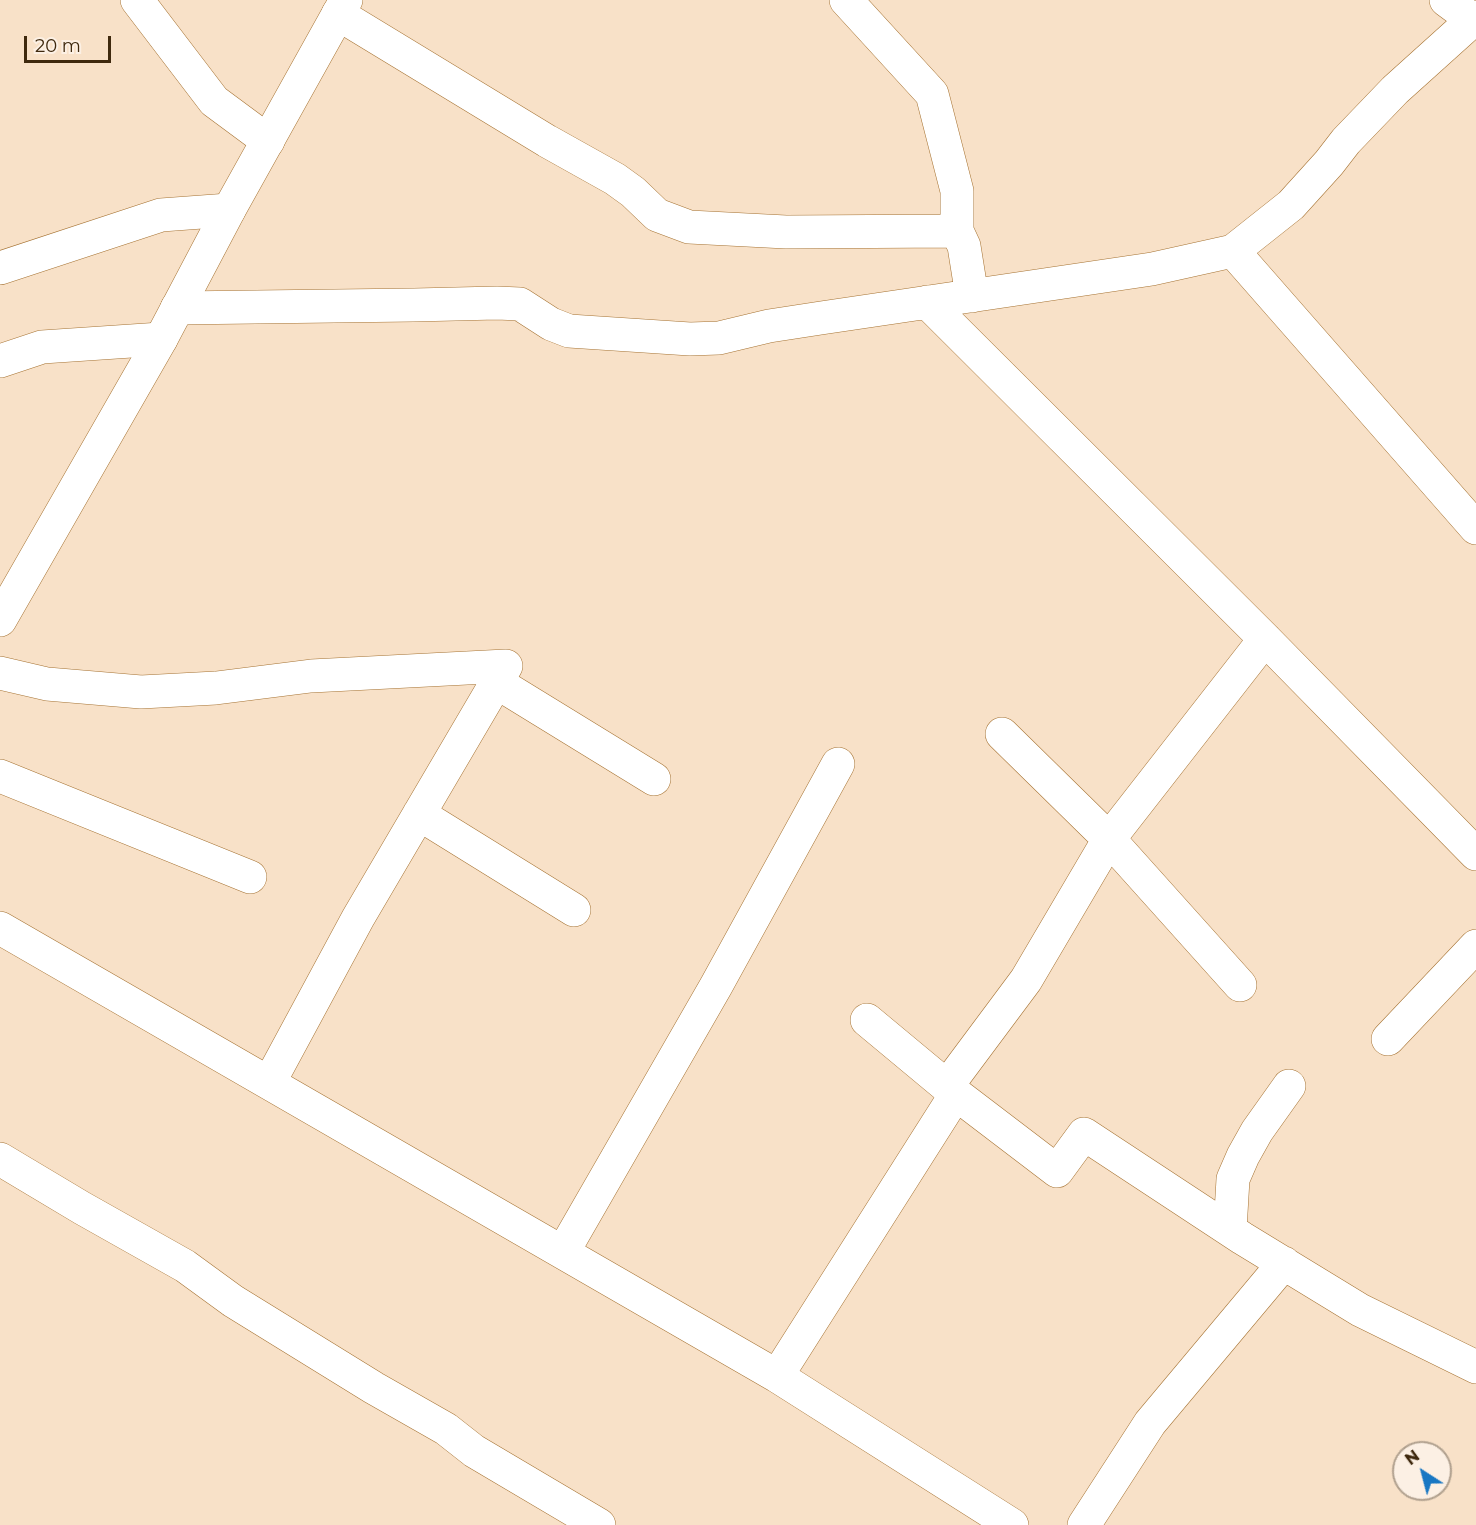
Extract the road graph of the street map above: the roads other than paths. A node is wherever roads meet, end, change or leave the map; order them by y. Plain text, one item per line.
1 (137, 0) edge
2 (846, 0) edge
3 (1446, 0) edge
4 (342, 7) edge
5 (1474, 18) edge
6 (268, 141) junction
7 (229, 210) junction
8 (961, 239) junction
9 (1233, 251) junction
10 (0, 268) edge
11 (971, 290) junction
12 (927, 302) junction
13 (177, 308) junction
14 (161, 339) junction
15 (0, 361) edge
16 (1476, 528) edge
17 (0, 620) edge
18 (1265, 639) junction
19 (0, 673) edge
20 (496, 682) junction
21 (1002, 734) dead end
22 (838, 764) dead end
23 (0, 776) edge
24 (654, 779) dead end
25 (419, 814) junction
26 (1109, 839) junction
27 (1476, 854) edge
28 (250, 877) dead end
29 (574, 910) dead end
30 (0, 928) edge
31 (1476, 946) edge
32 (1240, 985) dead end
33 (867, 1020) dead end
34 (1388, 1039) dead end
35 (269, 1083) junction
36 (1289, 1086) dead end
37 (951, 1090) junction
38 (0, 1159) edge
39 (1230, 1230) junction
40 (563, 1252) junction
41 (1284, 1263) junction
42 (1476, 1368) edge
43 (777, 1376) junction
44 (599, 1525) edge
45 (1012, 1525) edge
46 (1084, 1525) edge

1 - 6 street
2 - 8 street
3 - 5 street
4 - 6 street
4 - 8 street
5 - 9 street
6 - 7 street
7 - 10 street
7 - 13 street
8 - 11 street
9 - 11 street
9 - 16 street
11 - 12 street
12 - 13 street
12 - 18 street
13 - 14 street
14 - 15 street
14 - 17 street
18 - 26 street
18 - 27 street
19 - 20 street
20 - 24 street
20 - 25 street
21 - 26 street
22 - 40 street
23 - 28 street
25 - 29 street
25 - 35 street
26 - 32 street
26 - 37 street
30 - 35 street
31 - 34 street
33 - 37 street
35 - 40 street
36 - 39 street
37 - 39 street
37 - 43 street
38 - 44 street
39 - 41 street
40 - 43 street
41 - 42 street
41 - 46 street
43 - 45 street

